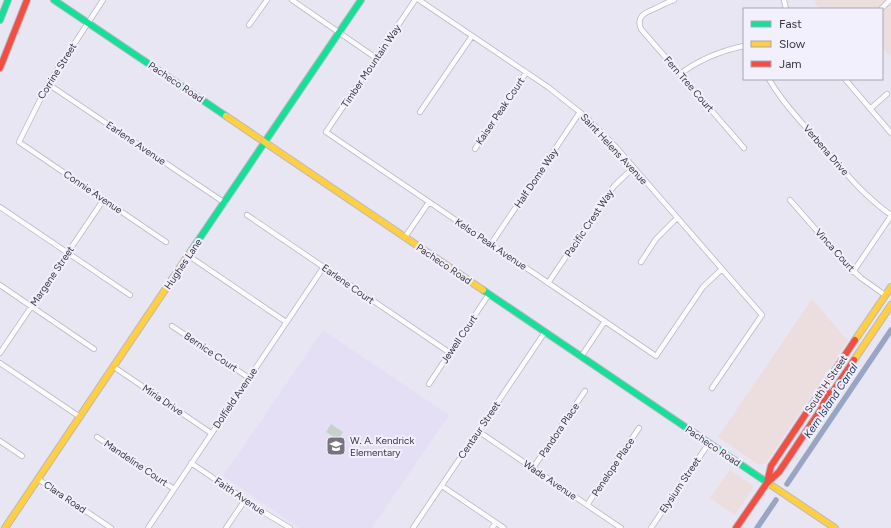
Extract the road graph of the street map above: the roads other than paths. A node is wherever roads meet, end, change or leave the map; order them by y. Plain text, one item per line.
1 (8, 0) edge
2 (27, 0) edge
3 (54, 0) edge
4 (103, 0) edge
5 (267, 0) edge
6 (292, 0) edge
7 (361, 0) edge
8 (415, 0) edge
9 (419, 0) edge
10 (674, 0) edge
11 (890, 0) edge
12 (664, 2) edge
13 (882, 8) edge
14 (0, 20) edge
15 (88, 23) junction
16 (250, 25) dead end
17 (340, 33) junction
18 (472, 36) junction
19 (743, 46) edge
20 (376, 58) junction
21 (0, 68) edge
22 (526, 73) junction
23 (680, 74) junction
24 (770, 80) edge
25 (846, 80) edge
26 (48, 84) junction
27 (887, 94) dead end
28 (870, 109) junction
29 (420, 112) dead end
30 (580, 112) junction
31 (326, 132) joint
32 (891, 134) edge
33 (19, 142) joint
34 (265, 143) junction
35 (744, 148) dead end
36 (475, 149) dead end
37 (633, 168) junction
38 (104, 199) junction
39 (790, 200) dead end
40 (429, 202) junction
41 (225, 203) junction
42 (0, 207) edge
43 (247, 215) dead end
44 (891, 215) edge
45 (677, 218) junction
46 (405, 237) junction
47 (166, 242) dead end
48 (491, 244) junction
49 (68, 253) junction
50 (188, 256) junction
51 (641, 262) dead end
52 (323, 268) junction
53 (722, 269) junction
54 (853, 272) junction
55 (548, 283) junction
56 (0, 285) edge
57 (891, 287) edge
58 (489, 294) junction
59 (130, 295) dead end
60 (885, 295) junction
61 (891, 305) edge
62 (31, 306) junction
63 (605, 321) junction
64 (286, 322) junction
65 (172, 326) dead end
66 (545, 332) junction
67 (868, 340) junction
68 (94, 349) dead end
69 (0, 353) edge
70 (450, 353) junction
71 (581, 357) junction
72 (0, 363) edge
73 (114, 367) junction
74 (249, 378) junction
75 (428, 384) dead end
76 (825, 386) junction
77 (712, 388) dead end
78 (585, 391) dead end
79 (80, 417) junction
80 (810, 427) junction
81 (639, 428) dead end
82 (478, 432) junction
83 (211, 433) junction
84 (97, 438) dead end
85 (0, 441) edge
86 (709, 443) junction
87 (22, 456) dead end
88 (191, 464) junction
89 (533, 468) junction
90 (38, 479) junction
91 (767, 483) junction
92 (442, 486) junction
93 (174, 489) junction
94 (245, 500) junction
95 (587, 505) junction
96 (496, 523) junction
97 (5, 528) edge
98 (111, 528) edge
99 (148, 528) edge
100 (226, 528) edge
101 (290, 528) edge
102 (413, 528) edge
103 (492, 528) edge
104 (504, 528) edge
105 (621, 528) edge
106 (651, 528) edge
107 (736, 528) edge
108 (835, 528) edge

1 - 14 main road
2 - 21 main road
3 - 15 main road, Pacheco Road
4 - 15 street, Corrine Street
5 - 16 street
6 - 17 street
7 - 17 main road, Hughes Lane
8 - 20 street, Timber Mountain Way
9 - 18 street, Saint Helens Avenue
10 - 12 street
11 - 13 street
12 - 23 street, Fern Tree Court
15 - 26 street, Corrine Street
15 - 34 main road, Pacheco Road
17 - 20 street
17 - 34 main road, Hughes Lane
18 - 22 street, Saint Helens Avenue
18 - 29 street
19 - 23 street
20 - 31 street, Timber Mountain Way
22 - 30 street, Saint Helens Avenue
22 - 36 street, Kaiser Peak Court
23 - 35 street, Fern Tree Court
24 - 44 street, Verbena Drive
25 - 28 street
26 - 33 street, Corrine Street
26 - 41 street, Earlene Avenue
27 - 28 street
28 - 32 street
30 - 37 street, Saint Helens Avenue
30 - 48 street, Half Dome Way
31 - 40 street, Kelso Peak Avenue
33 - 38 street, Connie Avenue
34 - 41 main road, Hughes Lane
34 - 46 main road, Pacheco Road
37 - 45 street, Saint Helens Avenue
37 - 55 street, Pacific Crest Way
38 - 47 street, Connie Avenue
38 - 49 street, Margene Street
39 - 54 street, Vinca Court
40 - 46 street
40 - 48 street, Kelso Peak Avenue
41 - 50 main road, Hughes Lane
42 - 49 street
43 - 52 street, Earlene Court
44 - 54 street
45 - 51 street
45 - 53 street, Saint Helens Avenue
46 - 58 main road, Pacheco Road
48 - 55 street, Kelso Peak Avenue
49 - 59 street
49 - 62 street, Margene Street
50 - 64 street
50 - 73 main road, Hughes Lane
52 - 64 street, Dolfield Avenue
52 - 70 street, Earlene Court
53 - 63 street, Kelso Peak Avenue
53 - 77 street, Saint Helens Avenue
54 - 60 street, Vinca Court
55 - 63 street, Kelso Peak Avenue
56 - 62 street
57 - 60 main road, South H Street
58 - 66 main road, Pacheco Road
58 - 70 street, Jewell Court
60 - 67 main road
60 - 76 main road, South H Street
61 - 67 main road, South H Street
62 - 68 street
62 - 69 street, Margene Street
63 - 71 street
64 - 74 street, Dolfield Avenue
65 - 74 street, Bernice Court
66 - 71 main road, Pacheco Road
66 - 82 street, Centaur Street
67 - 80 main road, South H Street
70 - 75 street, Jewell Court
71 - 86 main road, Pacheco Road
72 - 79 street
73 - 79 main road, Hughes Lane
73 - 83 street, Miria Drive
74 - 83 street, Dolfield Avenue
76 - 80 main road
76 - 91 main road, South H Street
78 - 89 street, Pandora Place
79 - 90 main road, Hughes Lane
80 - 91 main road, South H Street
81 - 95 street, Penelope Place
82 - 89 street, Wade Avenue
82 - 92 street, Centaur Street
83 - 88 street, Dolfield Avenue
84 - 93 street, Mandeline Court
85 - 87 street
86 - 91 main road, Pacheco Road
86 - 106 street, Elysium Street
88 - 93 street, Dolfield Avenue
88 - 94 street, Faith Avenue
89 - 95 street, Wade Avenue
90 - 97 main road, Hughes Lane
90 - 98 street, Clara Road
91 - 107 main road, South H Street
91 - 108 main road, Pacheco Road
92 - 96 street
92 - 102 street, Centaur Street
93 - 99 street, Dolfield Avenue
94 - 100 street
94 - 101 street, Faith Avenue
95 - 105 street, Wade Avenue
96 - 103 street
96 - 104 street

